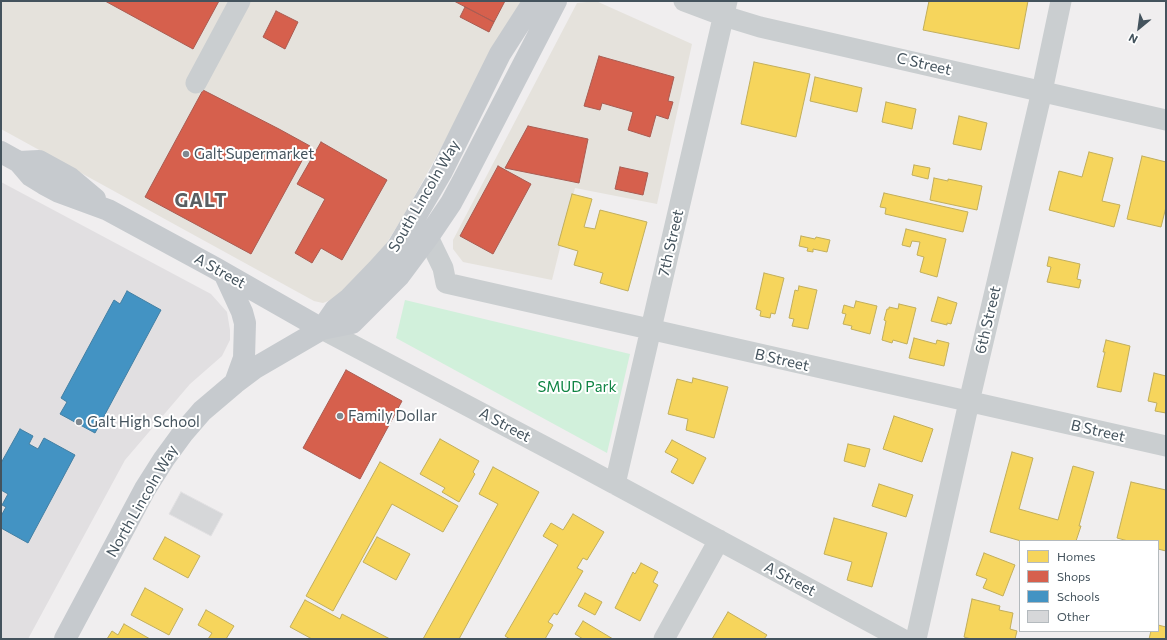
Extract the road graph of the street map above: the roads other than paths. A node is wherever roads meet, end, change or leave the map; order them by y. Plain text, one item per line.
1 (240, 1) edge
2 (534, 1) edge
3 (556, 1) edge
4 (684, 1) edge
5 (1061, 1) edge
6 (725, 8) edge
7 (196, 83) dead end
8 (1042, 91) junction
9 (1166, 120) edge
10 (10, 157) edge
11 (428, 237) junction
12 (224, 273) junction
13 (322, 329) junction
14 (651, 330) junction
15 (235, 383) junction
16 (969, 402) junction
17 (1166, 446) edge
18 (615, 484) junction
19 (719, 540) junction
20 (65, 639) edge
21 (664, 639) edge
22 (902, 639) edge
23 (916, 639) edge

1 - 7 street
2 - 13 main road, South Lincoln Way
3 - 11 main road, South Lincoln Way
4 - 6 street, C Street
5 - 8 street, 6th Street
6 - 8 street, C Street
6 - 14 street, 7th Street
8 - 9 street, C Street
8 - 16 street, 6th Street
10 - 12 main road, A Street
11 - 13 main road, South Lincoln Way
11 - 14 street, B Street
12 - 13 main road, A Street
12 - 15 main road
13 - 15 main road, North Lincoln Way
13 - 18 street, A Street
14 - 16 street, B Street
14 - 18 street, 7th Street
15 - 20 main road, North Lincoln Way
16 - 17 street, B Street
16 - 23 street, 6th Street
18 - 19 street, A Street
19 - 21 street
19 - 22 street, A Street

